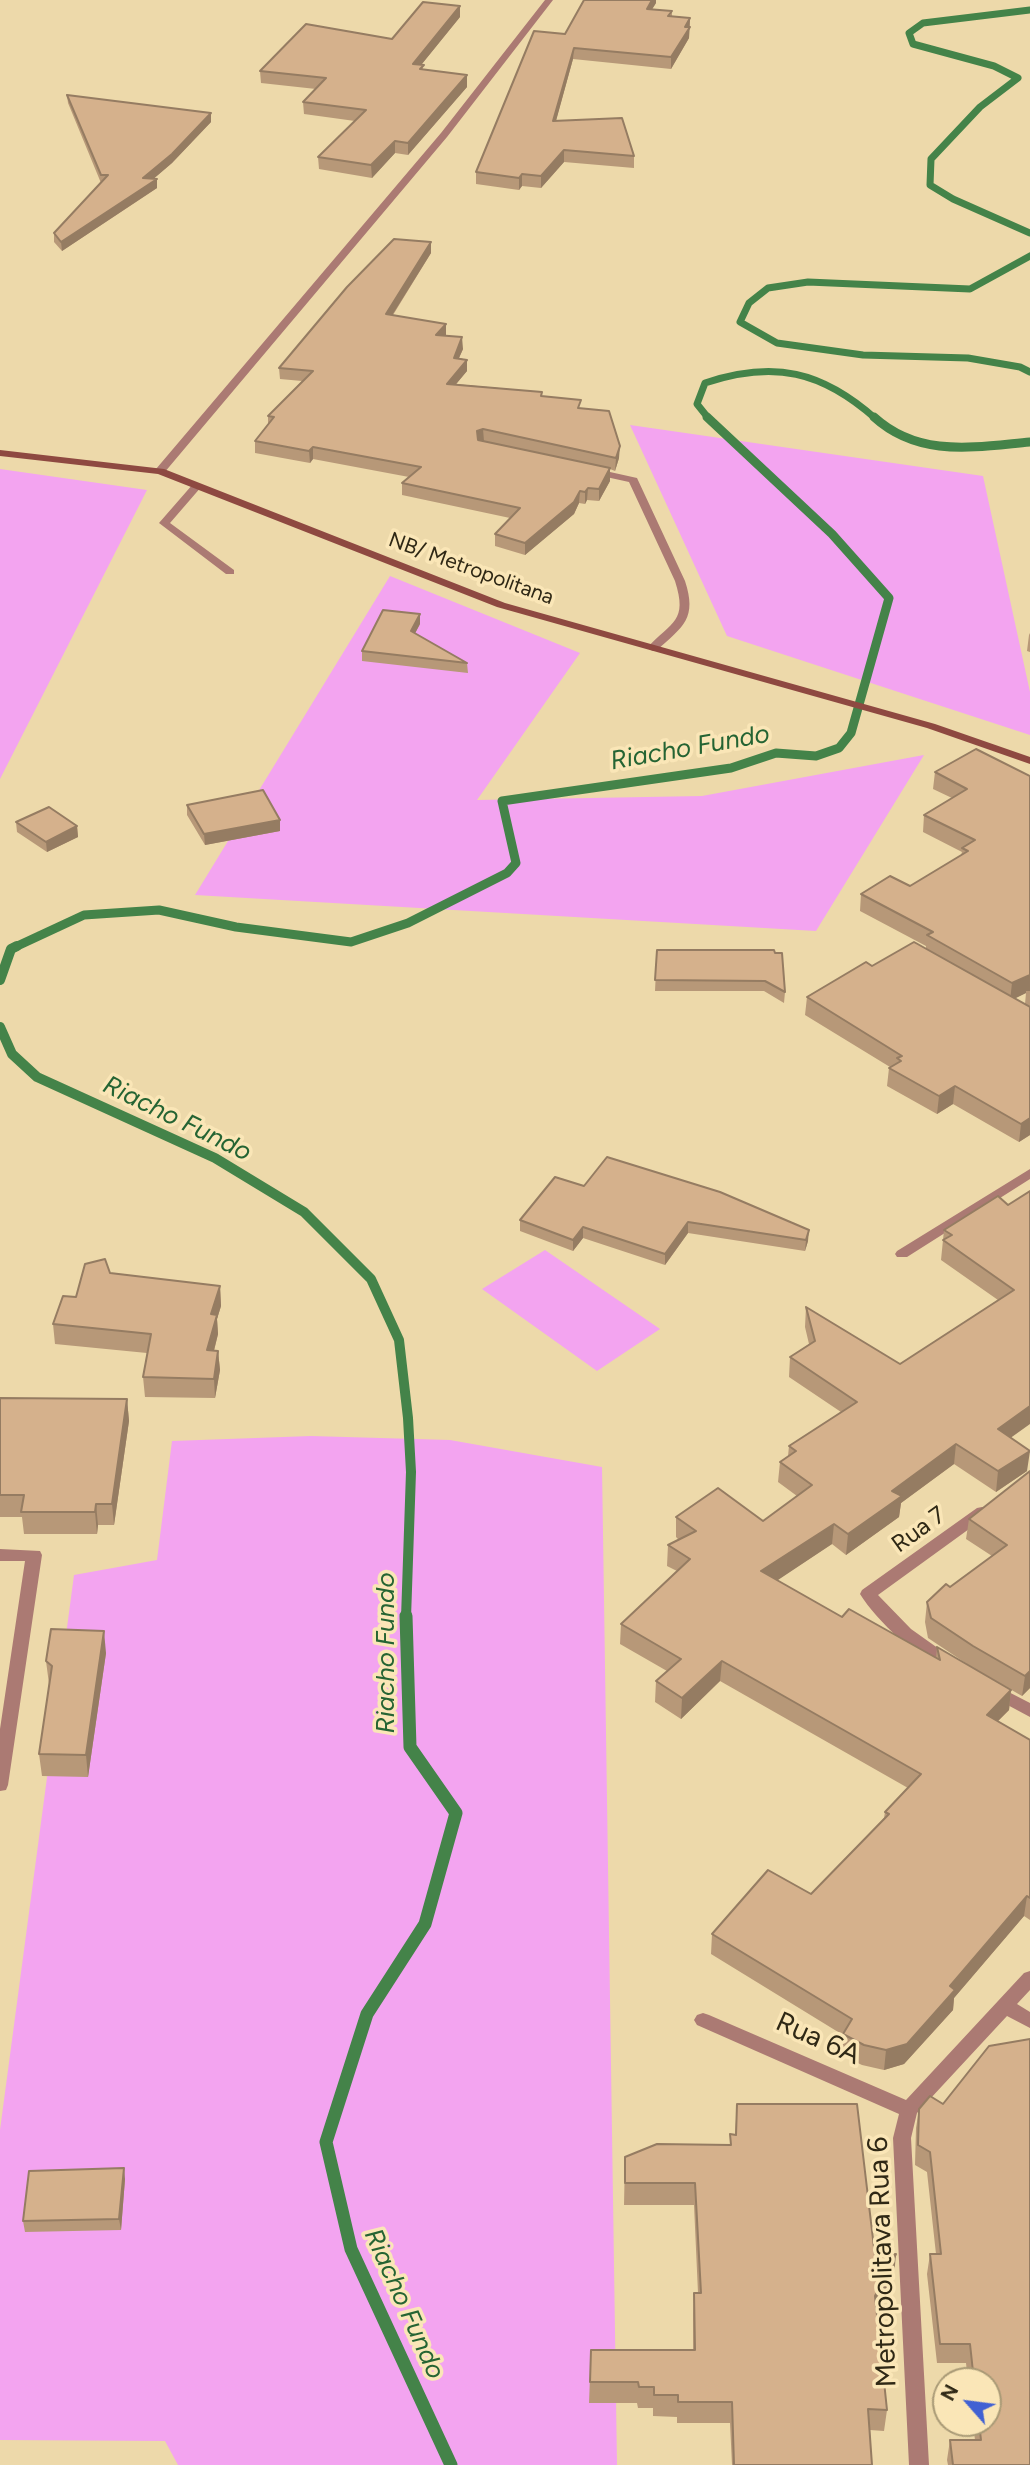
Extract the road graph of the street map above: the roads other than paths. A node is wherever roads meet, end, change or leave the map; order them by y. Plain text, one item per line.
1 (549, 0) edge
2 (0, 453) edge
3 (578, 468) edge
4 (160, 471) junction
5 (197, 486) junction
6 (230, 572) dead end
7 (653, 648) junction
8 (1030, 761) edge
9 (1030, 1173) edge
10 (902, 1254) dead end
11 (998, 1501) edge
12 (0, 1555) edge
13 (962, 1672) edge
14 (985, 1685) edge
15 (1030, 1711) edge
16 (0, 1784) edge
17 (1030, 1978) edge
18 (1006, 2006) junction
19 (704, 2020) dead end
20 (1030, 2021) edge
21 (909, 2110) junction
22 (919, 2465) edge

1 - 4 street
2 - 4 street, NB/ Metropolitana
3 - 7 street
4 - 5 street, NB/ Metropolitana
5 - 6 street
5 - 7 street, NB/ Metropolitana
7 - 8 street, NB/ Metropolitana
9 - 10 street
11 - 13 street, Rua 7
12 - 16 street
14 - 15 street
17 - 18 street, Metropolitava Rua 6
18 - 20 street
18 - 21 street, Metropolitava Rua 6
19 - 21 street, Rua 6A
21 - 22 street, Metropolitava Rua 6

